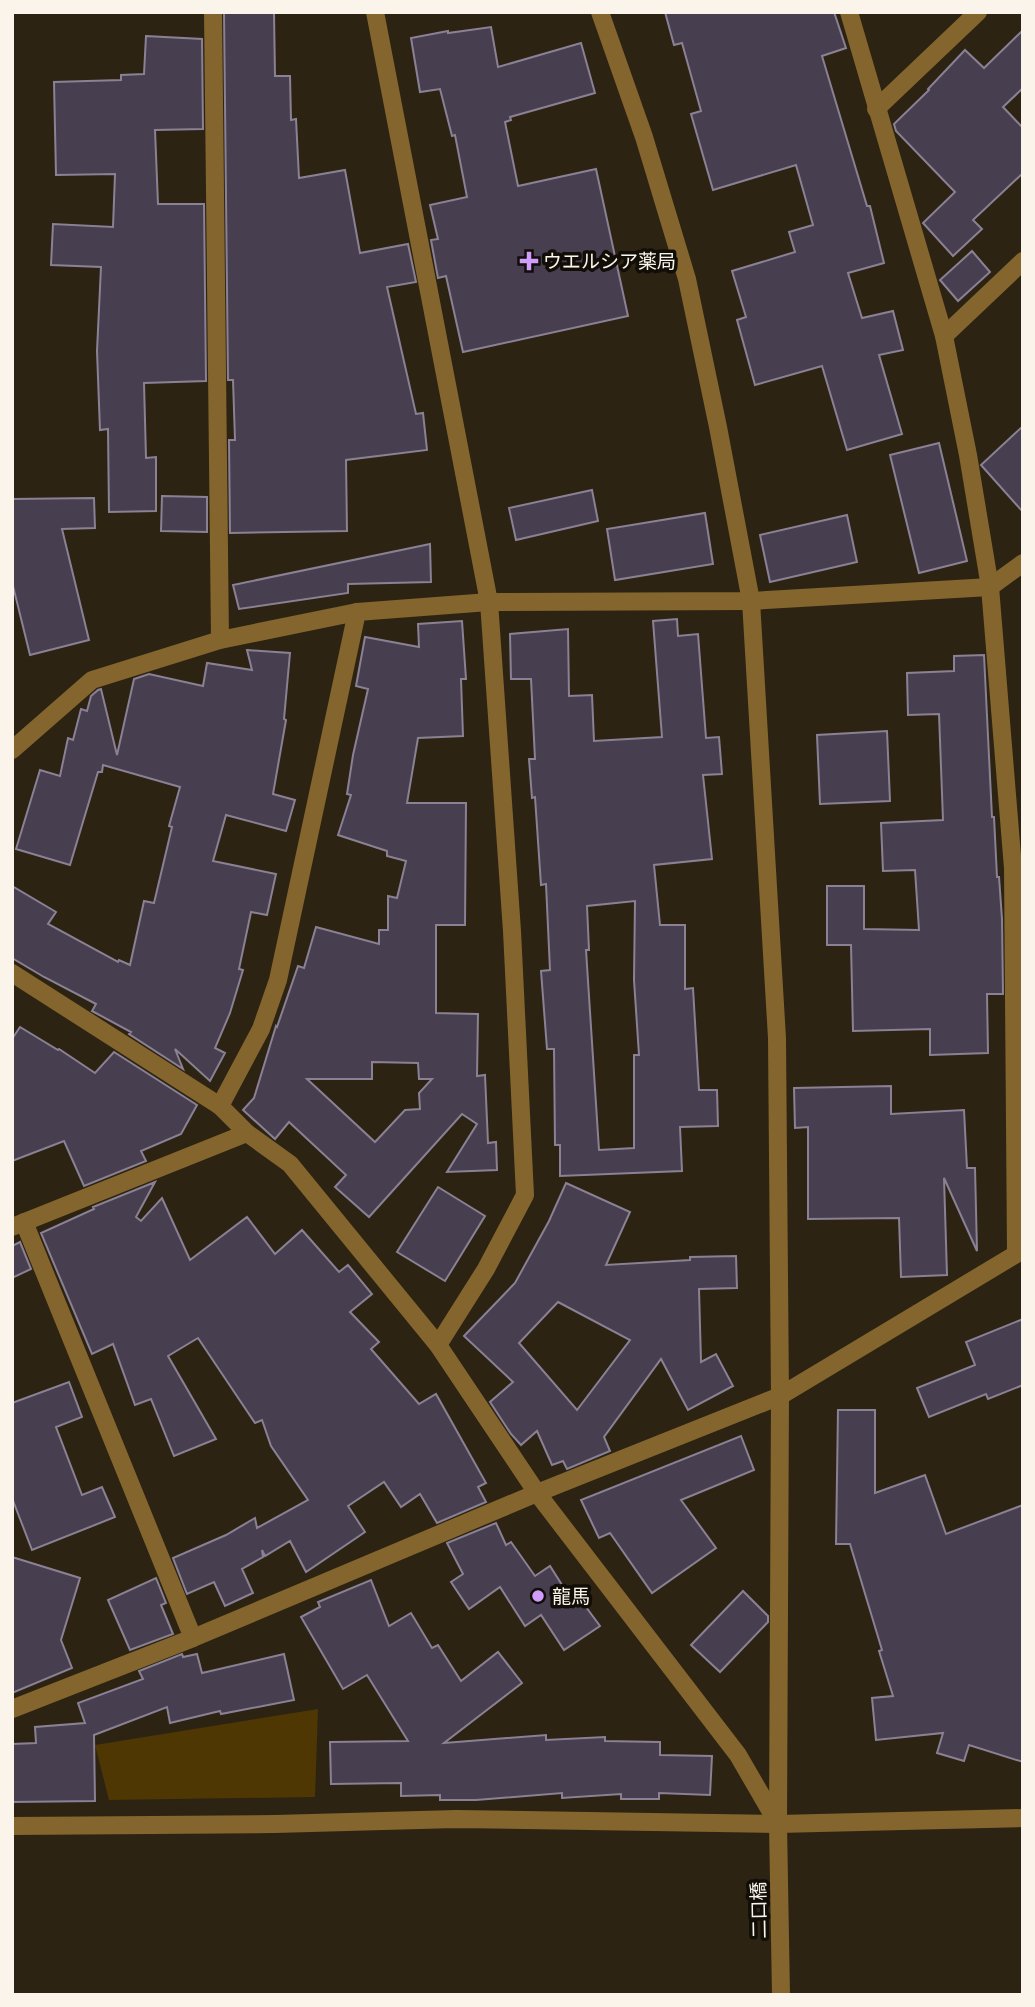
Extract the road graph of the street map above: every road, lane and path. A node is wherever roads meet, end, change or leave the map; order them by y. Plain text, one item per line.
1 (213, 12) edge
2 (375, 12) edge
3 (600, 12) edge
4 (849, 12) edge
5 (978, 12) edge
6 (876, 109) junction
7 (1023, 261) edge
8 (944, 336) junction
9 (1023, 562) edge
10 (990, 587) junction
11 (751, 601) junction
12 (489, 602) junction
13 (357, 612) junction
14 (220, 640) junction
15 (12, 750) edge
16 (1018, 863) edge
17 (12, 973) edge
18 (220, 1106) junction
19 (247, 1133) junction
20 (18, 1225) edge
21 (1019, 1251) edge
22 (438, 1345) junction
23 (780, 1396) junction
24 (537, 1493) junction
25 (193, 1637) junction
26 (12, 1709) edge
27 (1023, 1818) edge
28 (778, 1824) junction
29 (12, 1826) edge
30 (781, 1995) edge

1 - 14 street
2 - 12 street
3 - 11 street, 二口橋
4 - 6 street
5 - 6 street
6 - 8 street
7 - 8 street
8 - 10 street
9 - 10 street
10 - 11 street
10 - 16 street
11 - 12 street
11 - 23 street, 二口橋
12 - 13 street
12 - 22 street
13 - 14 street
13 - 18 street
14 - 15 street
16 - 21 street
17 - 18 street
18 - 19 street
19 - 20 street
19 - 22 street
20 - 25 street
21 - 23 street
22 - 24 street
23 - 24 street
23 - 28 street, 二口橋
24 - 25 street
24 - 28 street
25 - 26 street
27 - 28 street
28 - 29 street
28 - 30 street, 二口橋

